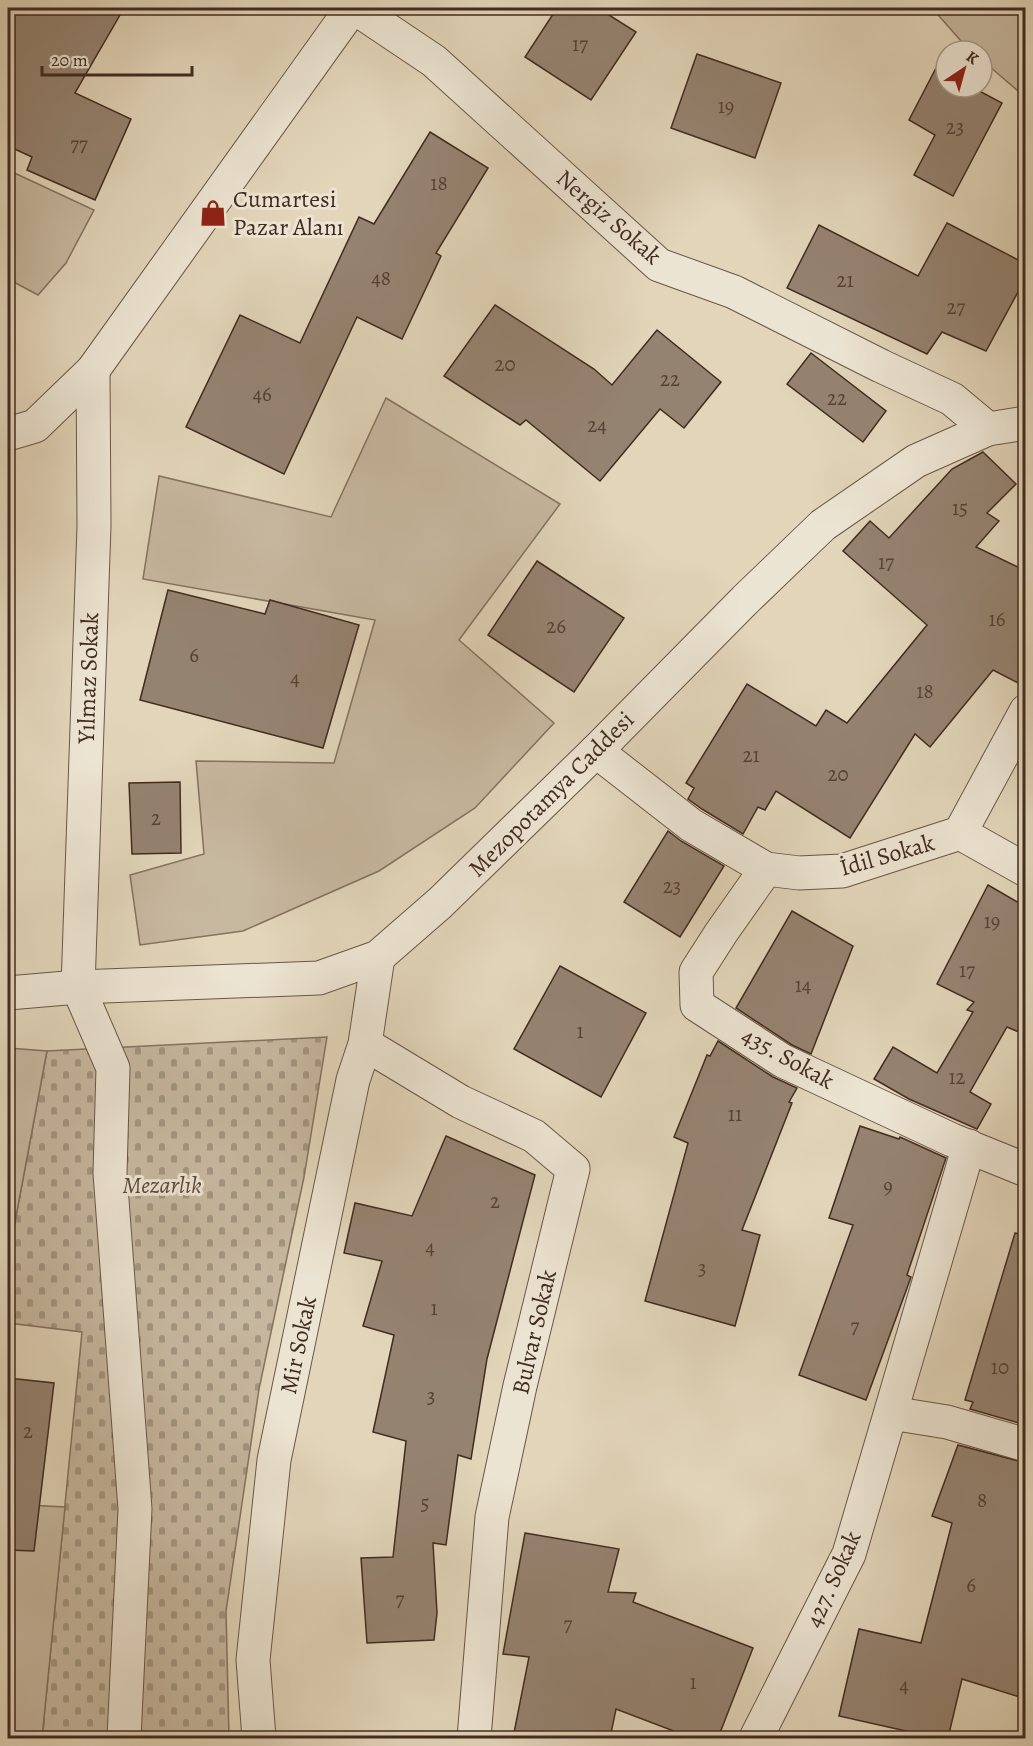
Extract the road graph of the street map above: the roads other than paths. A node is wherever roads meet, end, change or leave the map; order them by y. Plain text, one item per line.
1 (353, 8) edge
2 (93, 370) junction
3 (1026, 423) edge
4 (988, 429) junction
5 (8, 434) edge
6 (1026, 711) edge
7 (596, 751) junction
8 (960, 833) junction
9 (766, 869) junction
10 (1026, 870) edge
11 (378, 957) junction
12 (78, 987) junction
13 (8, 993) edge
14 (365, 1044) junction
15 (969, 1146) junction
16 (1026, 1170) edge
17 (891, 1413) junction
18 (1026, 1445) edge
19 (124, 1738) edge
20 (259, 1738) edge
21 (474, 1738) edge
22 (756, 1738) edge

1 - 2 street
1 - 4 street, Nergiz Sokak
2 - 5 street
2 - 12 street, Yılmaz Sokak
3 - 4 street, Mezopotamya Caddesi
4 - 7 street, Mezopotamya Caddesi
6 - 8 street
7 - 9 street, İdil Sokak
7 - 11 street, Mezopotamya Caddesi
8 - 9 street, İdil Sokak
8 - 10 street, İdil Sokak
9 - 15 street, 435. Sokak
11 - 12 street, Mezopotamya Caddesi
11 - 14 street, Mir Sokak
12 - 13 street, Mezopotamya Caddesi
12 - 19 street
14 - 20 street, Mir Sokak
14 - 21 street, Bulvar Sokak
15 - 16 street, 435. Sokak
15 - 17 street, 427. Sokak
17 - 18 street
17 - 22 street, 427. Sokak

